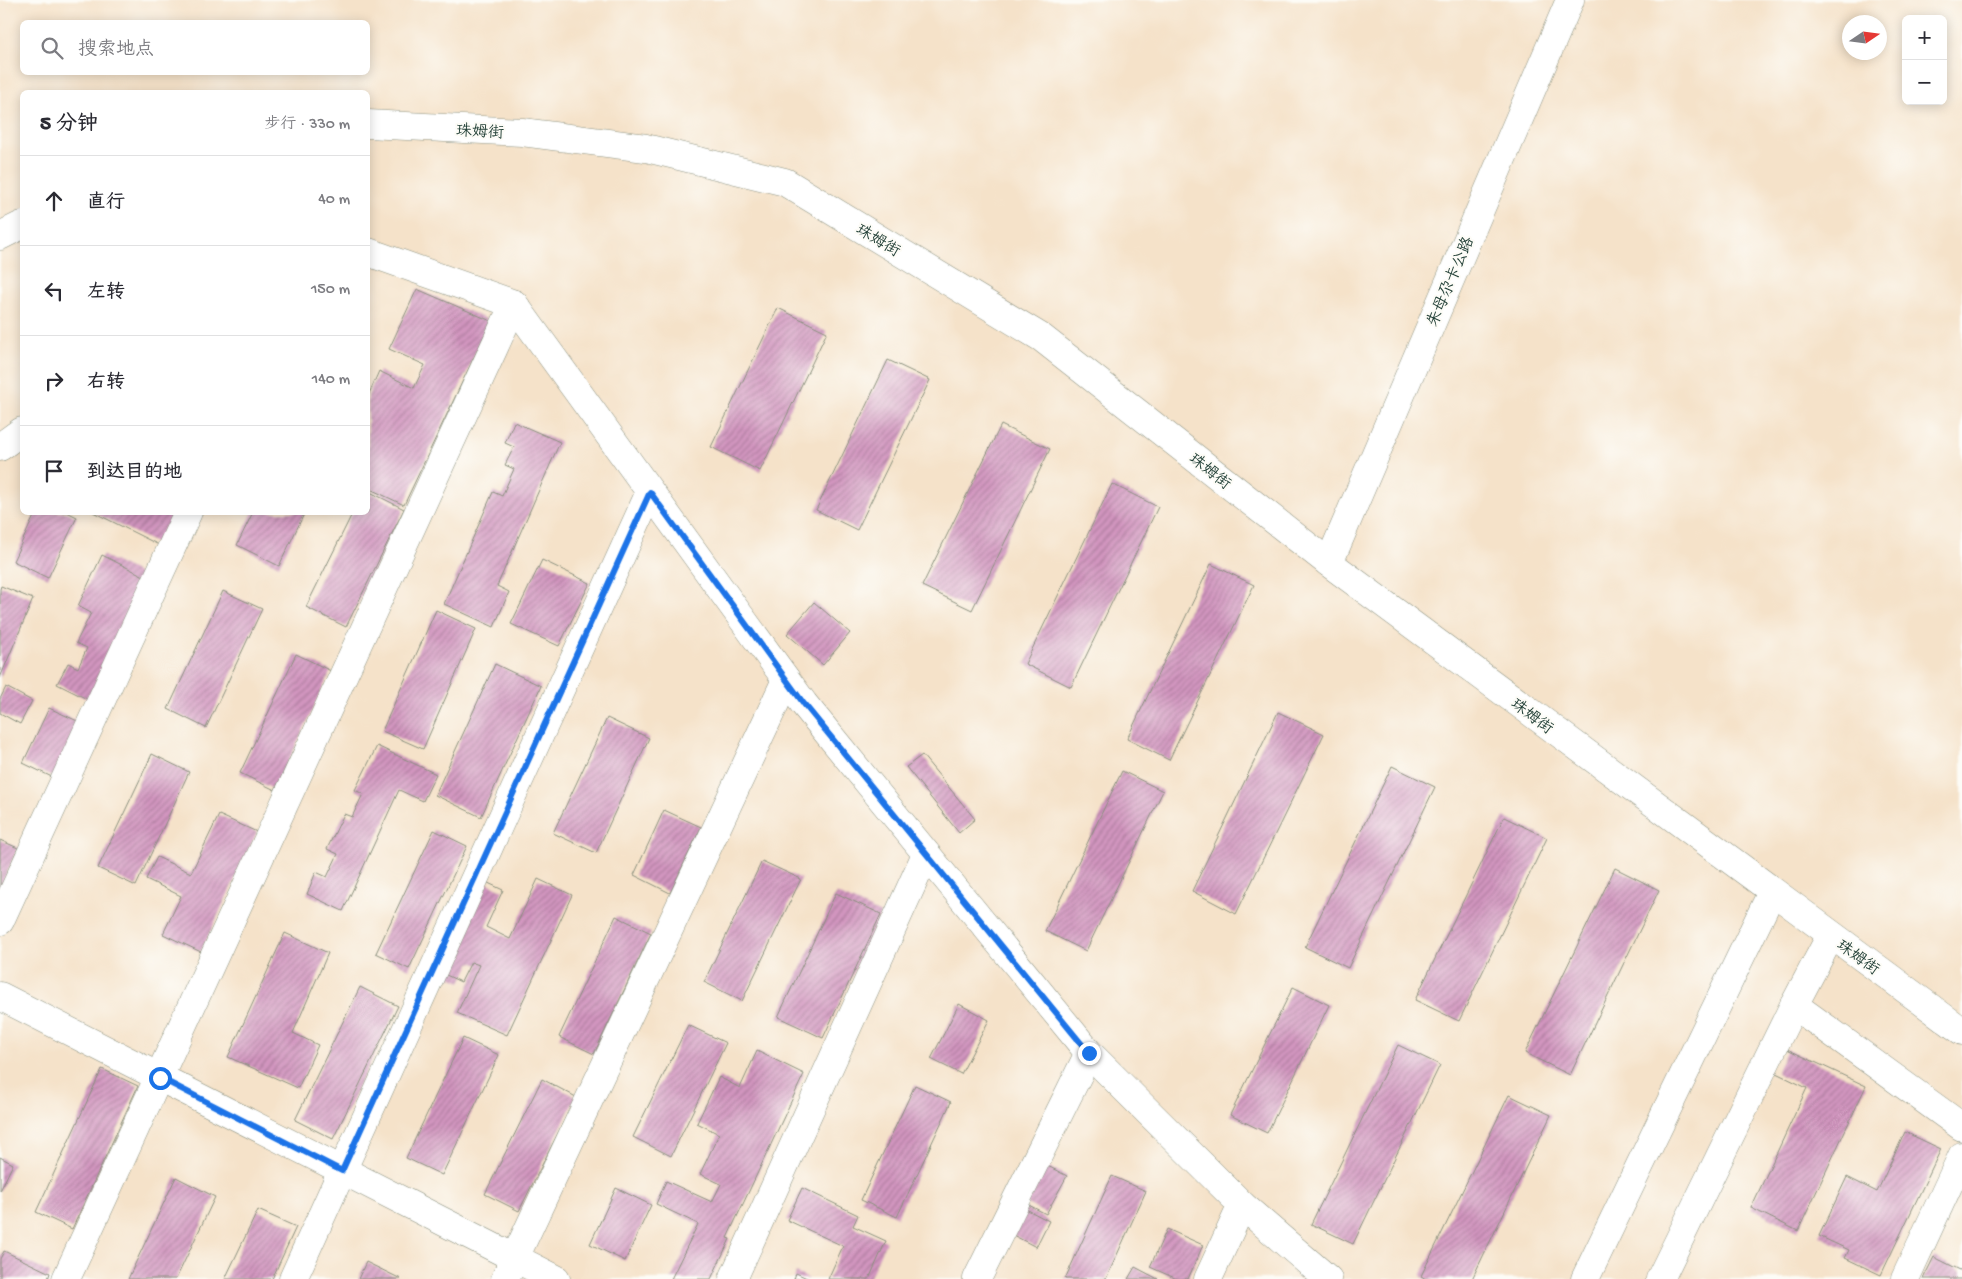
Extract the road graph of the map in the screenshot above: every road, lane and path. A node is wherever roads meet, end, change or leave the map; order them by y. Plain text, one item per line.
1 (1570, 0) edge
2 (370, 124) edge
3 (20, 226) edge
4 (0, 236) edge
5 (370, 253) edge
6 (514, 304) junction
7 (20, 432) edge
8 (0, 447) edge
9 (650, 492) junction
10 (187, 515) edge
11 (1328, 563) junction
12 (786, 680) junction
13 (926, 854) junction
14 (1772, 892) junction
15 (0, 921) edge
16 (1831, 935) junction
17 (0, 996) edge
18 (1794, 1005) junction
19 (1962, 1031) edge
20 (1089, 1053) junction
21 (160, 1078) junction
22 (1962, 1127) edge
23 (1962, 1156) edge
24 (342, 1171) junction
25 (1242, 1205) junction
26 (510, 1269) edge
27 (66, 1279) edge
28 (293, 1279) edge
29 (556, 1279) edge
30 (733, 1279) edge
31 (977, 1279) edge
32 (1208, 1279) edge
33 (1328, 1279) edge
34 (1585, 1279) edge
35 (1660, 1279) edge
36 (1905, 1279) edge

1 - 11 street, 朱母尕卡公路
2 - 11 street, 珠姆街
3 - 4 street
5 - 6 street
6 - 9 street
6 - 21 street
7 - 8 street
9 - 12 street
9 - 24 street
10 - 15 street
11 - 14 street, 珠姆街
12 - 13 street
12 - 26 street
13 - 20 street
13 - 30 street
14 - 16 street, 珠姆街
14 - 34 street
16 - 18 street
16 - 19 street, 珠姆街
17 - 21 street
18 - 22 street
18 - 35 street
20 - 25 street
20 - 31 street
21 - 24 street
21 - 27 street
23 - 36 street
24 - 26 street
24 - 28 street
25 - 32 street
25 - 33 street
26 - 29 street

